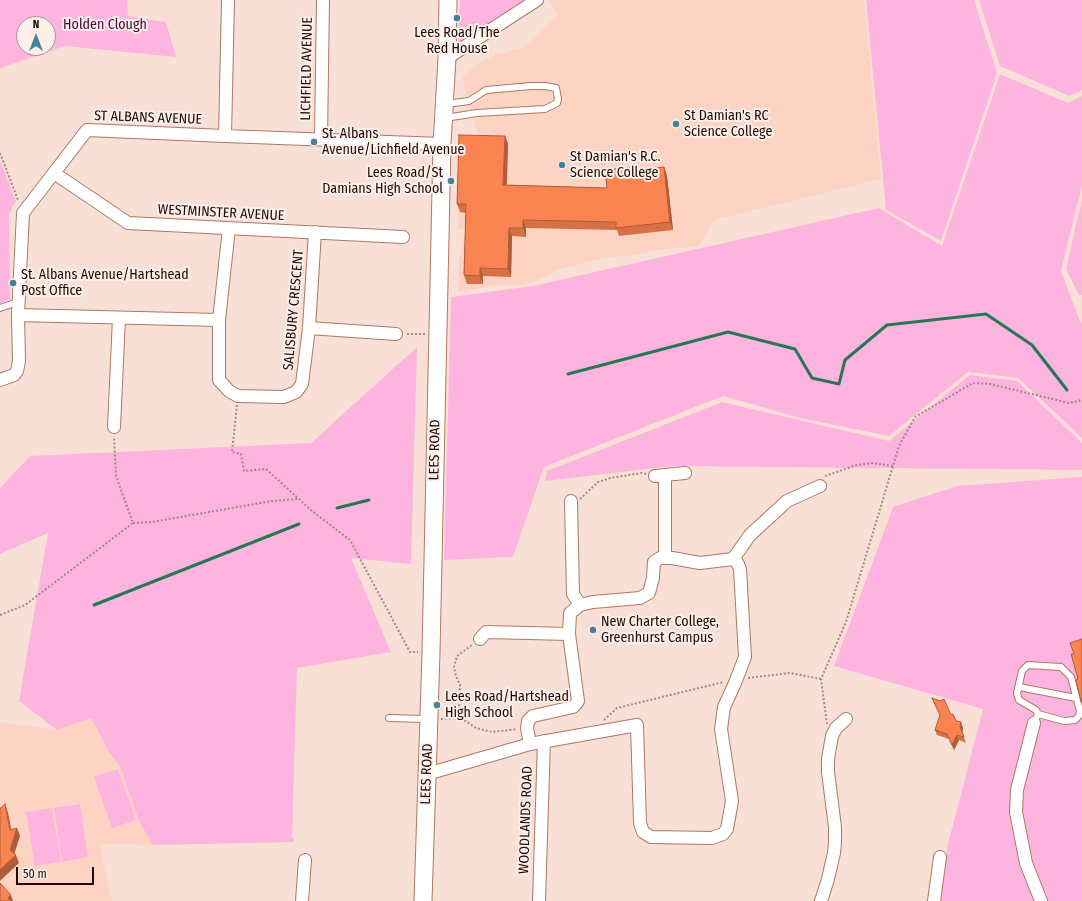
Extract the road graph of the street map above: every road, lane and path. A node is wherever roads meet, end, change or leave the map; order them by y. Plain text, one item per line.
1 (228, 0) edge
2 (323, 0) edge
3 (448, 0) edge
4 (537, 0) edge
5 (447, 58) junction
6 (444, 111) junction
7 (225, 136) junction
8 (321, 139) junction
9 (442, 144) junction
10 (0, 153) edge
11 (54, 173) junction
12 (23, 213) junction
13 (229, 228) junction
14 (315, 232) junction
15 (403, 236) dead end
16 (18, 302) junction
17 (0, 308) edge
18 (18, 315) junction
19 (119, 318) junction
20 (219, 320) junction
21 (309, 328) junction
22 (402, 334) joint
23 (420, 334) dead end
24 (0, 380) edge
25 (238, 396) junction
26 (1082, 400) edge
27 (114, 427) joint
28 (893, 466) junction
29 (685, 472) dead end
30 (660, 475) junction
31 (820, 486) joint
32 (299, 499) junction
33 (571, 501) joint
34 (133, 523) junction
35 (665, 558) junction
36 (733, 559) junction
37 (580, 605) junction
38 (0, 615) edge
39 (569, 634) junction
40 (480, 638) joint
41 (431, 653) junction
42 (737, 679) junction
43 (821, 679) junction
44 (1019, 687) junction
45 (1076, 698) junction
46 (389, 718) dead end
47 (461, 718) junction
48 (1036, 718) junction
49 (429, 719) junction
50 (846, 720) dead end
51 (1075, 720) junction
52 (603, 721) dead end
53 (1082, 723) edge
54 (527, 728) junction
55 (836, 728) junction
56 (544, 741) junction
57 (530, 744) junction
58 (427, 774) junction
59 (940, 857) dead end
60 (305, 860) dead end
61 (302, 901) edge
62 (423, 901) edge
63 (539, 901) edge
64 (821, 901) edge
65 (934, 901) edge
66 (1041, 901) edge

1 - 7 street
2 - 8 street, LICHFIELD AVENUE
3 - 5 main road, LEES ROAD
4 - 5 street
5 - 6 main road, LEES ROAD
6 - 6 lane
6 - 9 main road, LEES ROAD
7 - 8 street, ST ALBANS AVENUE
7 - 11 street, ST ALBANS AVENUE
8 - 9 street, ST ALBANS AVENUE
9 - 41 main road, LEES ROAD
10 - 12 path
11 - 12 street, ST ALBANS AVENUE
11 - 13 street, WESTMINSTER AVENUE
12 - 16 street
13 - 14 street, WESTMINSTER AVENUE
13 - 20 street
14 - 15 street, WESTMINSTER AVENUE
14 - 21 street, SALISBURY CRESCENT
16 - 17 lane
16 - 18 street
18 - 19 street
18 - 24 street
19 - 20 street
19 - 27 street
20 - 25 street
21 - 22 street
21 - 25 street, SALISBURY CRESCENT
22 - 23 path
25 - 32 path
26 - 28 path
27 - 34 path
28 - 31 path
28 - 43 path
29 - 30 street
30 - 33 path
30 - 35 street
31 - 36 street
32 - 34 path
32 - 41 path
33 - 37 street
34 - 38 path
35 - 36 street
35 - 37 street
36 - 42 street
37 - 39 street
39 - 40 street
39 - 54 street
40 - 47 path
41 - 49 main road, LEES ROAD
42 - 43 path
42 - 52 path
42 - 56 street
43 - 55 path
44 - 45 lane
44 - 45 lane
44 - 48 lane
45 - 51 lane
46 - 49 lane
47 - 49 path
47 - 54 path
48 - 51 lane
48 - 66 street
49 - 58 main road, LEES ROAD
50 - 55 street
51 - 53 lane
54 - 57 street
55 - 64 street
56 - 57 street
56 - 63 street, WOODLANDS ROAD
57 - 58 street
58 - 62 main road, LEES ROAD
59 - 65 street
60 - 61 street

